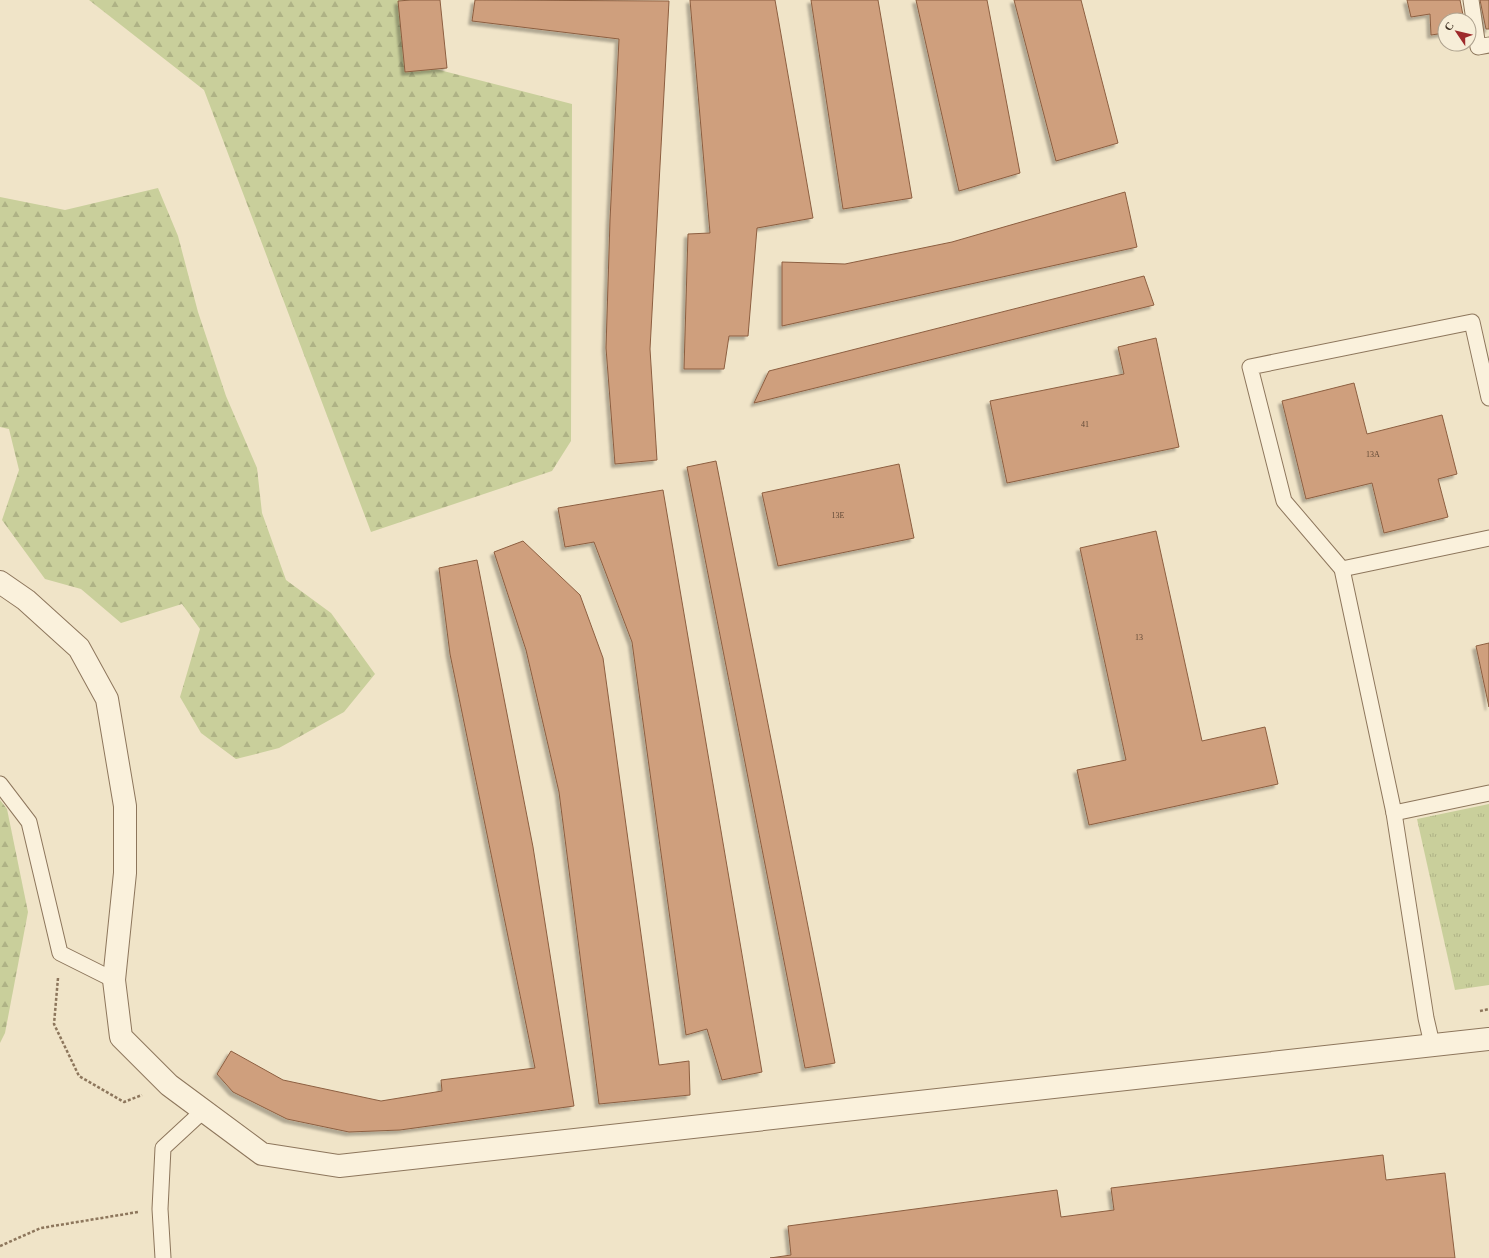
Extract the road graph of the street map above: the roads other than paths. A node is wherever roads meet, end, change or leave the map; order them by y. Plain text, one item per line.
1 (1471, 0) edge
2 (1489, 45) edge
3 (1489, 398) edge
4 (1489, 538) edge
5 (1342, 569) junction
6 (0, 582) edge
7 (0, 784) edge
8 (1489, 793) edge
9 (1394, 813) junction
10 (114, 980) junction
11 (1489, 1039) edge
12 (1432, 1044) junction
13 (203, 1111) junction
14 (163, 1258) edge

1 - 2 lane
3 - 5 lane
4 - 5 lane
5 - 9 lane
6 - 10 street
7 - 10 lane
8 - 9 lane
9 - 12 lane
10 - 13 street
11 - 12 street
12 - 13 street
13 - 14 lane

